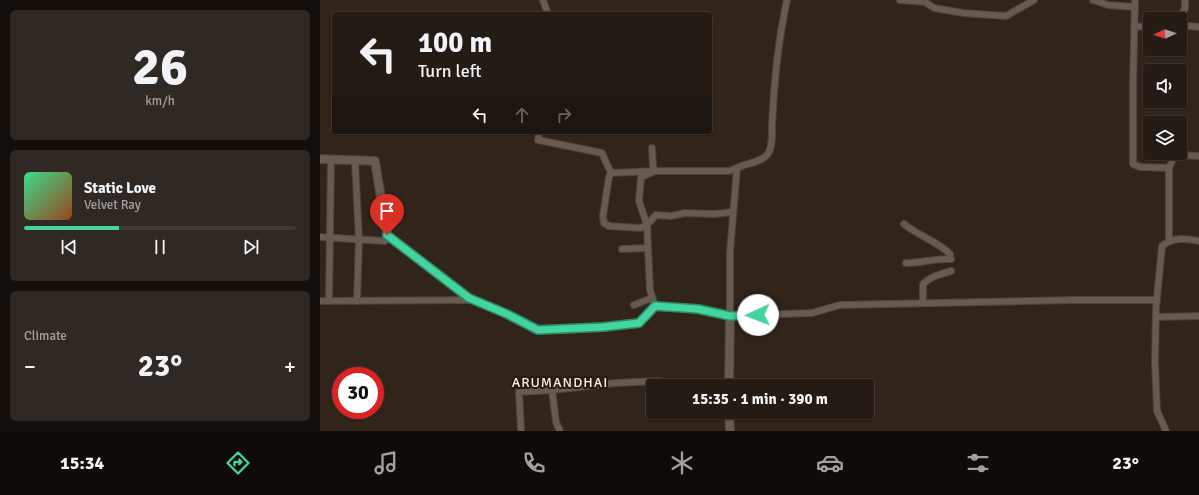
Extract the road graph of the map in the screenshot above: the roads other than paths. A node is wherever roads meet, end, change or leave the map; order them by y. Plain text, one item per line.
1 (543, 0) edge
2 (787, 0) edge
3 (900, 0) edge
4 (1034, 0) edge
5 (1093, 0) edge
6 (1185, 0) edge
7 (1135, 3) edge
8 (547, 12) edge
9 (1183, 12) edge
10 (1143, 26) edge
11 (1187, 26) edge
12 (1134, 27) junction
13 (1199, 27) edge
14 (539, 134) edge
15 (652, 148) dead end
16 (1199, 156) edge
17 (320, 159) edge
18 (331, 160) junction
19 (355, 161) junction
20 (737, 168) junction
21 (1169, 168) junction
22 (655, 171) junction
23 (611, 173) junction
24 (733, 212) junction
25 (904, 224) dead end
26 (647, 225) junction
27 (320, 237) edge
28 (390, 237) junction
29 (330, 238) junction
30 (359, 240) junction
31 (1169, 241) junction
32 (1199, 241) edge
33 (648, 248) junction
34 (622, 249) dead end
35 (906, 262) dead end
36 (951, 271) dead end
37 (473, 300) junction
38 (1158, 300) junction
39 (320, 301) edge
40 (329, 301) junction
41 (357, 301) junction
42 (654, 302) junction
43 (923, 303) junction
44 (634, 305) dead end
45 (730, 316) junction
46 (1199, 316) edge
47 (1156, 317) junction
48 (729, 379) edge
49 (646, 381) edge
50 (552, 390) junction
51 (729, 419) edge
52 (521, 431) edge
53 (560, 431) edge
54 (730, 431) edge
55 (1166, 431) edge

1 - 8 street
2 - 20 street
3 - 4 street
5 - 7 street
6 - 9 street
7 - 12 street
10 - 12 street
11 - 13 street
12 - 21 street
14 - 23 street
15 - 22 street
16 - 21 street
17 - 18 street
18 - 19 street
18 - 29 street
19 - 28 street
19 - 30 street
20 - 22 street
20 - 24 street
21 - 31 street
22 - 23 street
22 - 26 street
23 - 26 street
24 - 26 street
24 - 45 street
25 - 35 street
26 - 33 street
27 - 29 street
28 - 30 street
28 - 37 street
29 - 30 street
29 - 40 street
30 - 41 street
31 - 32 street
31 - 38 street
33 - 34 street
33 - 42 street
36 - 43 street
37 - 41 street
37 - 42 street
38 - 43 street
38 - 47 street
39 - 40 street
40 - 41 street
42 - 44 street
42 - 45 street
43 - 45 street
45 - 48 street
46 - 47 street
47 - 55 street
49 - 50 street
50 - 52 street
50 - 53 street
51 - 54 street

